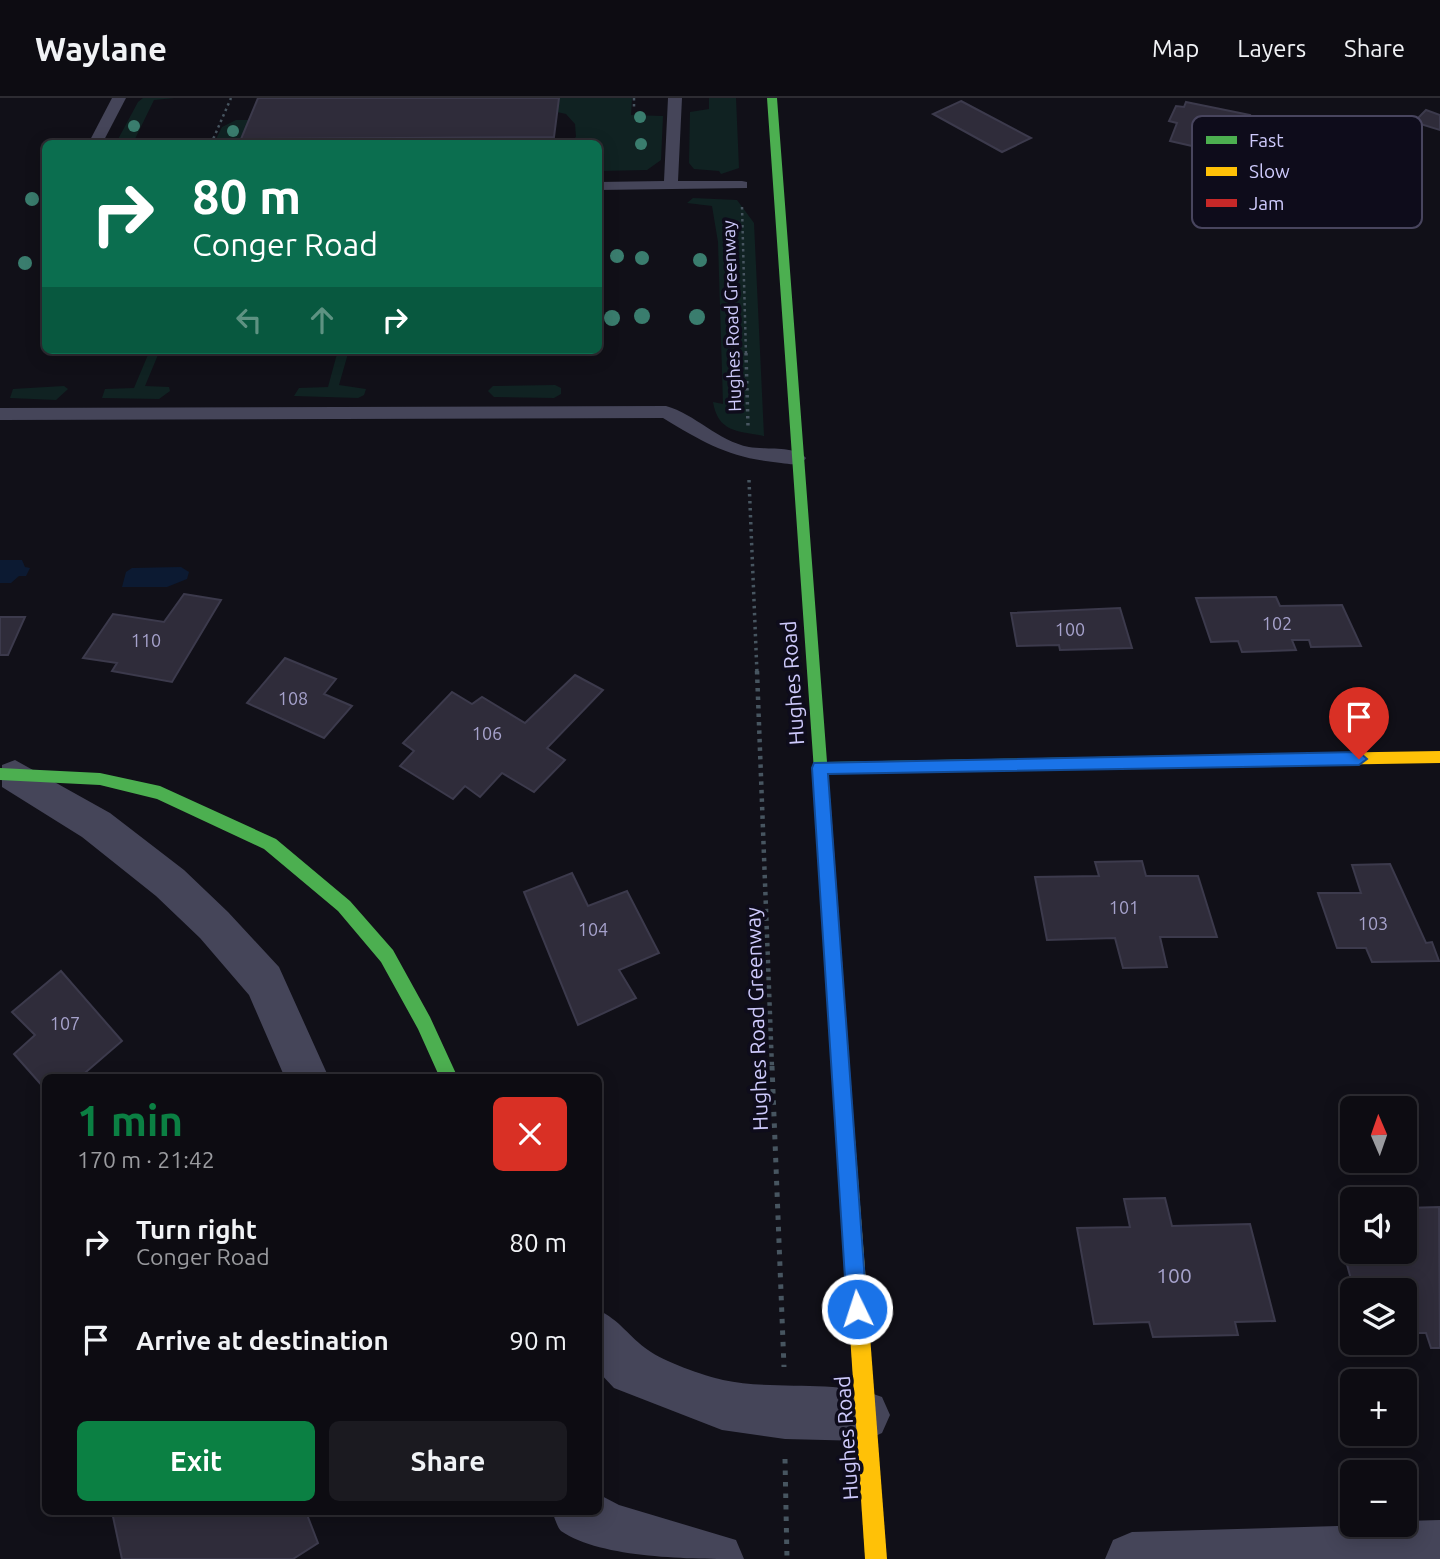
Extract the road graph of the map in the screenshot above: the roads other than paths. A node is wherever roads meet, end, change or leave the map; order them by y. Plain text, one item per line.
1 (119, 98) edge
2 (675, 98) edge
3 (772, 98) edge
4 (97, 140) edge
5 (742, 185) dead end
6 (602, 186) edge
7 (671, 186) junction
8 (0, 414) edge
9 (797, 458) junction
10 (1440, 757) edge
11 (820, 768) junction
12 (7, 775) edge
13 (305, 1074) edge
14 (447, 1074) edge
15 (602, 1339) edge
16 (864, 1415) junction
17 (584, 1515) edge
18 (1440, 1547) edge
19 (717, 1559) edge
20 (876, 1559) edge
21 (1132, 1559) edge

1 - 4 lane
2 - 7 lane
3 - 9 main road, Hughes Road
5 - 7 lane
6 - 7 lane
8 - 9 lane
9 - 11 main road, Hughes Road
10 - 11 main road
11 - 16 main road, Hughes Road
12 - 13 street
12 - 14 main road
15 - 16 street
16 - 20 main road, Hughes Road
17 - 19 street
18 - 21 street

